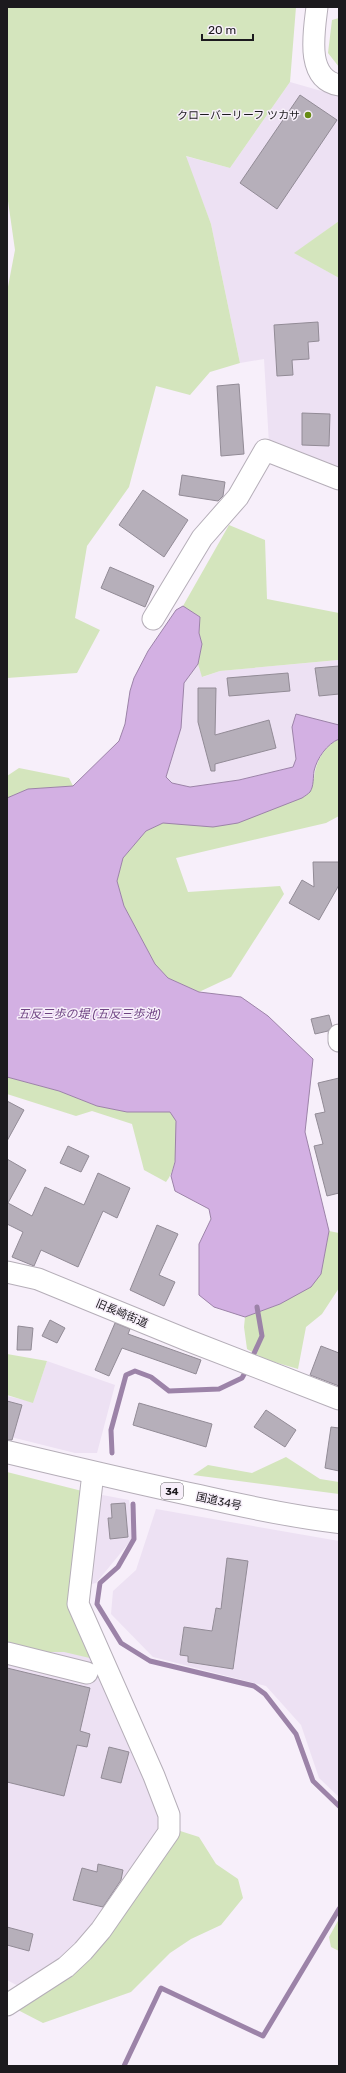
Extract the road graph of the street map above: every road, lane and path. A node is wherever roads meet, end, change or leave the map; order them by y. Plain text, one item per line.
1 (317, 7) edge
2 (339, 85) edge
3 (339, 479) edge
4 (153, 619) dead end
5 (339, 1035) edge
6 (339, 1041) edge
7 (7, 1272) edge
8 (339, 1399) edge
9 (7, 1452) edge
10 (93, 1473) junction
11 (339, 1522) edge
12 (7, 1653) edge
13 (87, 1673) dead end
14 (7, 2005) edge

1 - 2 street
3 - 4 street
5 - 6 street
7 - 8 street, 旧長崎街道
9 - 10 highway, 国道34号 / 34
10 - 11 highway, 国道34号 / 34
10 - 14 street
12 - 13 street

